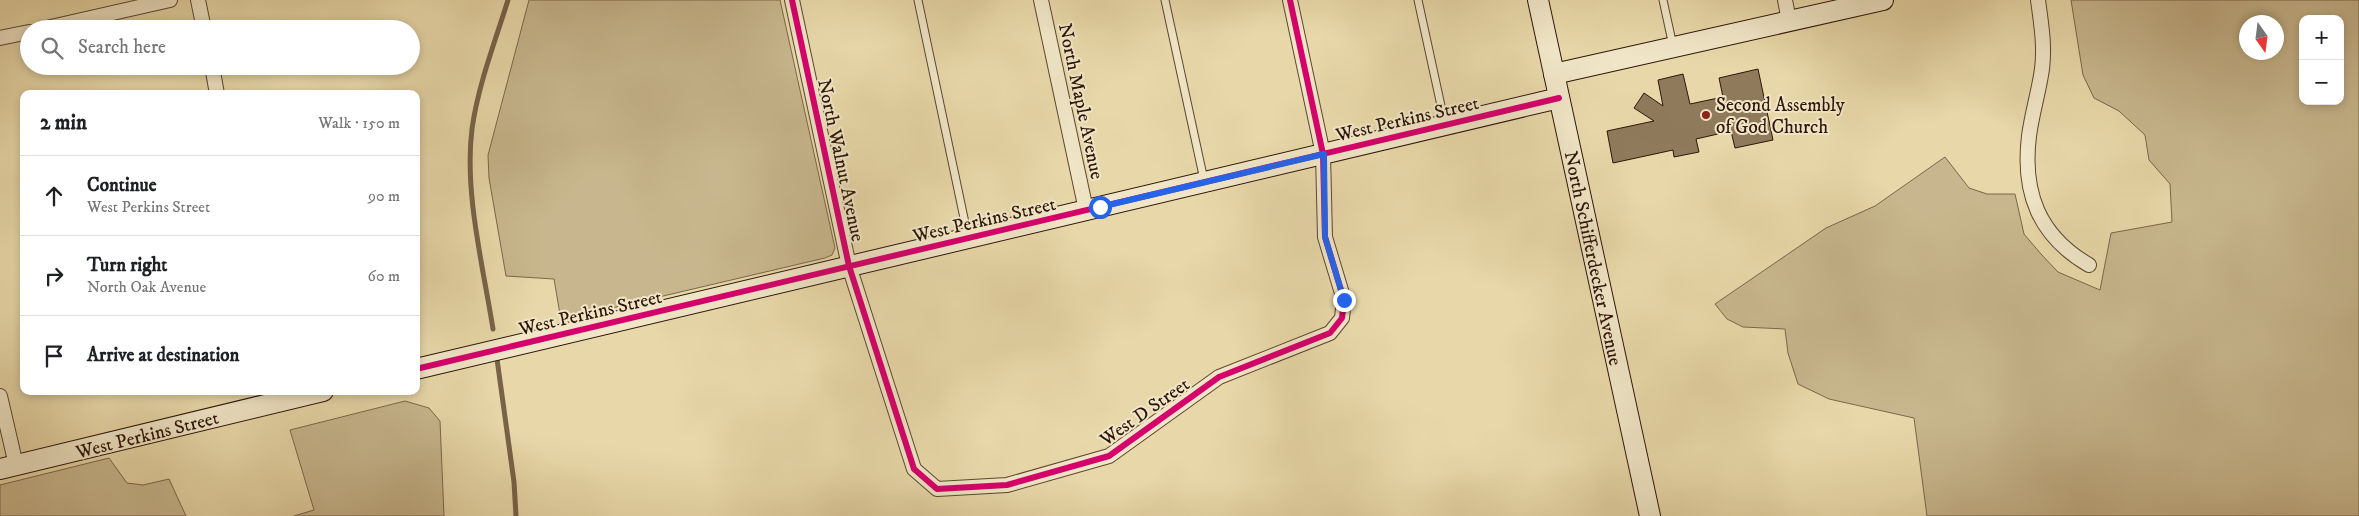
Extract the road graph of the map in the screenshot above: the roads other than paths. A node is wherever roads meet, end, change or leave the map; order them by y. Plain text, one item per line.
1 (170, 0) edge
2 (198, 0) edge
3 (792, 0) edge
4 (918, 0) edge
5 (1041, 0) edge
6 (1165, 0) edge
7 (1290, 0) edge
8 (1418, 0) edge
9 (1538, 0) edge
10 (1663, 0) edge
11 (1785, 0) edge
12 (1882, 0) edge
13 (2038, 0) edge
14 (82, 20) edge
15 (202, 20) edge
16 (1789, 21) junction
17 (20, 34) edge
18 (0, 38) edge
19 (1673, 47) junction
20 (1554, 74) junction
21 (214, 75) edge
22 (216, 90) edge
23 (1559, 98) junction
24 (1445, 125) junction
25 (1324, 154) junction
26 (1204, 182) junction
27 (1086, 210) junction
28 (968, 238) junction
29 (850, 266) junction
30 (2089, 266) dead end
31 (420, 368) edge
32 (0, 396) edge
33 (281, 396) edge
34 (8, 467) edge
35 (936, 488) joint
36 (1650, 516) edge

1 - 14 street
2 - 15 street
3 - 29 street, North Walnut Avenue
4 - 28 lane
5 - 27 street, North Maple Avenue
6 - 26 lane
7 - 25 street
8 - 24 lane
9 - 20 street, North Schifferdecker Avenue
10 - 19 lane
11 - 16 street
12 - 16 street
13 - 30 street
16 - 19 street
17 - 18 street
19 - 20 street
20 - 23 street, North Schifferdecker Avenue
21 - 22 street
23 - 24 street, West Perkins Street
23 - 36 street, North Schifferdecker Avenue
24 - 25 street, West Perkins Street
25 - 26 street, West Perkins Street
25 - 35 street, West D Street
26 - 27 street, West Perkins Street
27 - 28 street, West Perkins Street
28 - 29 street, West Perkins Street
29 - 31 street, West Perkins Street
29 - 35 street, North Walnut Avenue
32 - 34 street
33 - 34 street, West Perkins Street

